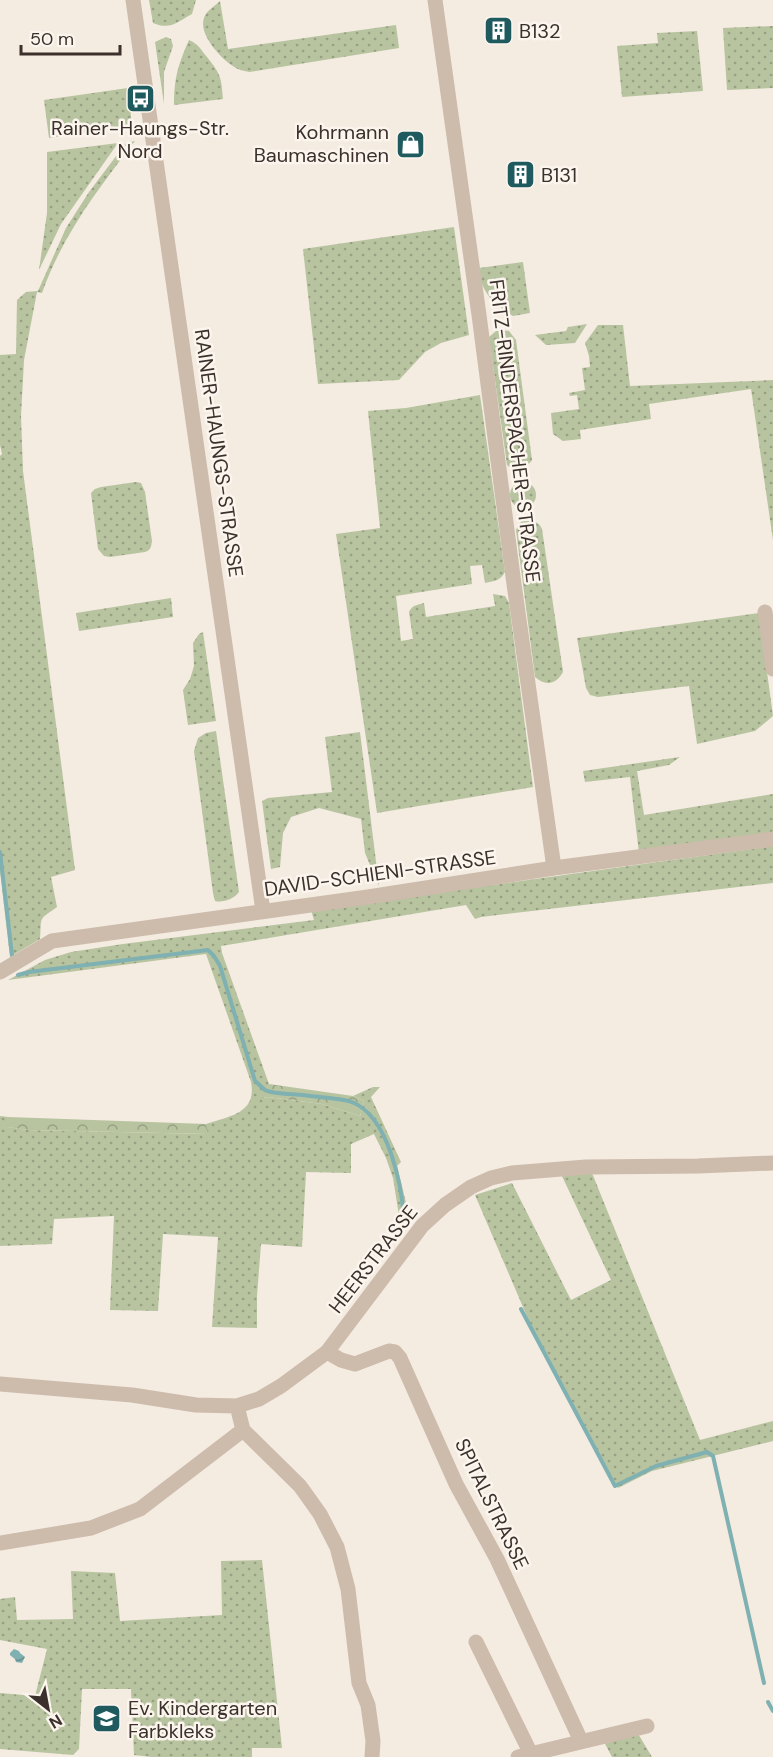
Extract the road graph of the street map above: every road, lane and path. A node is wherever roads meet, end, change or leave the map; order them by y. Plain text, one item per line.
1 (133, 0) edge
2 (435, 0) edge
3 (765, 612) dead end
4 (773, 669) edge
5 (773, 839) edge
6 (554, 868) junction
7 (263, 911) junction
8 (0, 972) edge
9 (773, 1163) edge
10 (327, 1352) junction
11 (0, 1384) edge
12 (237, 1406) junction
13 (243, 1430) junction
14 (0, 1543) edge
15 (476, 1642) dead end
16 (647, 1726) dead end
17 (581, 1741) junction
18 (525, 1755) edge
19 (372, 1757) edge

1 - 7 street, RAINER-HAUNGS-STRASSE
2 - 6 street, FRITZ-RINDERSPACHER-STRASSE
3 - 4 street
5 - 6 street, DAVID-SCHIENI-STRASSE
6 - 7 street, DAVID-SCHIENI-STRASSE
7 - 8 street, DAVID-SCHIENI-STRASSE
9 - 10 street, HEERSTRASSE
10 - 12 street, HEERSTRASSE
10 - 17 street, SPITALSTRASSE
11 - 12 street
12 - 13 street
13 - 14 street
13 - 19 street
15 - 18 street
16 - 17 street
17 - 18 street

